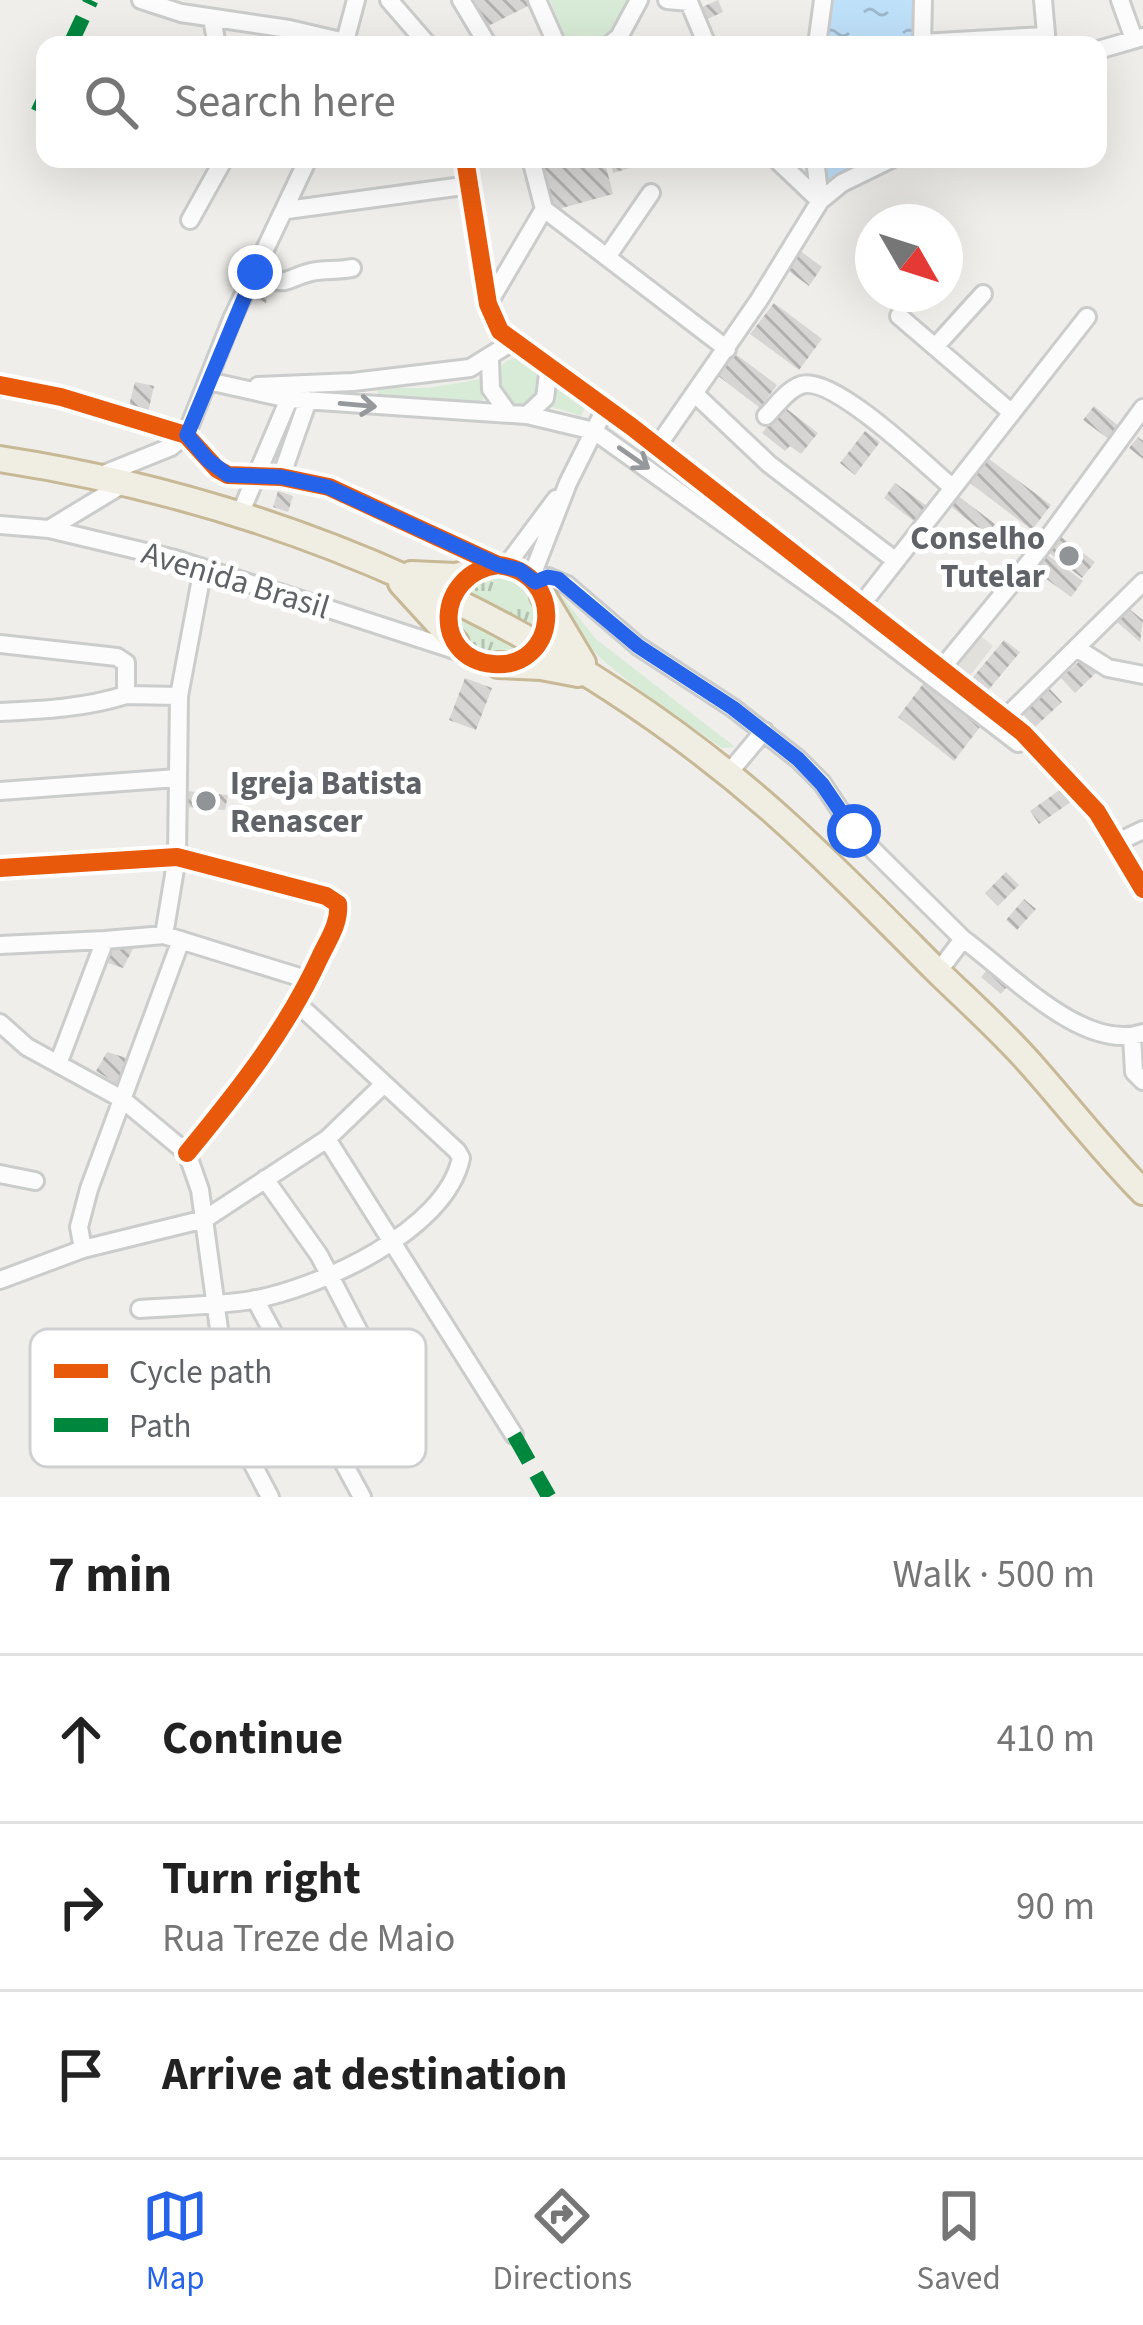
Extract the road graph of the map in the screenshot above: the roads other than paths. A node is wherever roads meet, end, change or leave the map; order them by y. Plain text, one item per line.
1 (141, 0) edge
2 (356, 0) edge
3 (389, 0) edge
4 (461, 0) edge
5 (537, 0) edge
6 (638, 0) edge
7 (667, 0) edge
8 (823, 0) edge
9 (923, 0) edge
10 (1043, 0) edge
11 (1120, 0) edge
12 (691, 1) edge
13 (184, 7) edge
14 (212, 19) junction
15 (215, 36) edge
16 (312, 36) edge
17 (346, 36) edge
18 (420, 36) edge
19 (483, 36) edge
20 (552, 36) edge
21 (620, 36) edge
22 (704, 36) edge
23 (818, 36) edge
24 (921, 36) edge
25 (1046, 36) edge
26 (1138, 38) edge
27 (1107, 47) edge
28 (219, 168) edge
29 (304, 168) edge
30 (467, 168) edge
31 (533, 168) edge
32 (785, 168) edge
33 (816, 168) edge
34 (873, 168) edge
35 (470, 185) junction
36 (651, 193) dead end
37 (820, 202) junction
38 (544, 209) junction
39 (287, 210) junction
40 (190, 220) dead end
41 (607, 257) junction
42 (352, 268) dead end
43 (255, 272) junction
44 (982, 294) dead end
45 (488, 304) junction
46 (899, 316) dead end
47 (1087, 317) dead end
48 (512, 342) junction
49 (935, 347) junction
50 (727, 349) junction
51 (490, 360) junction
52 (549, 366) junction
53 (208, 381) junction
54 (0, 385) edge
55 (242, 387) junction
56 (695, 394) junction
57 (298, 400) junction
58 (606, 407) junction
59 (1143, 408) edge
60 (1012, 413) junction
61 (518, 414) junction
62 (766, 416) dead end
63 (594, 431) junction
64 (187, 435) junction
65 (657, 447) junction
66 (0, 459) edge
67 (99, 476) junction
68 (255, 476) junction
69 (281, 477) junction
70 (126, 482) junction
71 (568, 484) junction
72 (953, 488) junction
73 (701, 494) junction
74 (240, 514) junction
75 (0, 524) edge
76 (49, 529) junction
77 (896, 561) junction
78 (203, 568) junction
79 (492, 568) junction
80 (392, 572) junction
81 (1143, 582) edge
82 (537, 585) junction
83 (451, 598) junction
84 (862, 604) junction
85 (539, 643) junction
86 (0, 644) edge
87 (904, 646) junction
88 (462, 649) junction
89 (1078, 649) junction
90 (498, 665) junction
91 (942, 668) junction
92 (1143, 675) edge
93 (596, 680) junction
94 (126, 694) junction
95 (179, 696) junction
96 (0, 712) edge
97 (1005, 718) junction
98 (764, 731) junction
99 (1037, 750) junction
100 (727, 776) junction
101 (177, 778) junction
102 (0, 791) edge
103 (1143, 830) edge
104 (1118, 842) junction
105 (177, 856) junction
106 (0, 868) edge
107 (1141, 878) edge
108 (172, 938) junction
109 (963, 939) junction
110 (105, 940) junction
111 (0, 945) edge
112 (938, 972) junction
113 (309, 980) junction
114 (298, 1004) junction
115 (0, 1023) edge
116 (1137, 1035) edge
117 (58, 1064) junction
118 (1143, 1082) edge
119 (383, 1085) junction
120 (122, 1099) junction
121 (327, 1139) junction
122 (187, 1154) junction
123 (0, 1174) edge
124 (265, 1179) junction
125 (35, 1181) dead end
126 (1143, 1192) edge
127 (205, 1219) junction
128 (390, 1243) junction
129 (82, 1249) junction
130 (329, 1275) junction
131 (0, 1280) edge
132 (255, 1299) junction
133 (218, 1303) junction
134 (140, 1309) dead end
135 (221, 1329) edge
136 (271, 1329) edge
137 (357, 1329) edge
138 (514, 1436) dead end
139 (254, 1467) edge
140 (346, 1467) edge
141 (270, 1497) edge
142 (362, 1497) edge

1 - 13 street
2 - 17 street
3 - 18 street
4 - 19 street
5 - 20 street
6 - 21 street
7 - 12 street
8 - 23 street
9 - 24 street
10 - 25 street
11 - 26 street
12 - 22 street
13 - 14 street
14 - 15 street
14 - 16 street
26 - 27 street
28 - 40 street
29 - 39 street
30 - 35 street
31 - 38 street
32 - 37 street
33 - 37 street
34 - 37 street
35 - 39 street
35 - 45 street
36 - 41 street
37 - 50 street
38 - 41 street
38 - 45 street
39 - 43 street
41 - 50 street
42 - 43 street
43 - 53 street
44 - 49 street
45 - 48 street
46 - 49 street
47 - 60 street
48 - 51 street
48 - 52 street
49 - 60 street
50 - 56 street
51 - 55 street
51 - 61 street
52 - 58 street
52 - 61 street
53 - 55 street
53 - 64 street
54 - 64 street
55 - 57 street
56 - 65 street
56 - 77 street
57 -> 61 street
57 - 68 street
57 - 69 street
58 - 63 street
58 - 65 street
59 - 91 street
60 - 72 street
61 - 63 street
62 - 72 street
63 - 71 street
63 -> 73 street
64 - 67 street
64 - 68 street
65 - 73 street
66 - 67 highway
67 - 70 highway
68 - 69 street
68 - 74 street
69 - 79 street
70 - 74 highway
70 - 76 street
71 - 79 street
71 - 82 street
72 - 77 street
73 - 84 street
73 - 87 street
74 - 80 highway
75 - 76 street, Avenida Brasil
76 - 78 street, Avenida Brasil
77 - 84 street
78 - 88 street, Avenida Brasil
78 - 95 street
79 - 80 highway
79 - 82 street
79 - 83 street
80 - 83 highway
80 - 88 highway
81 - 89 street
82 - 85 street
82 - 93 highway
82 - 98 street
83 - 85 highway
83 - 88 street
84 - 87 street
85 - 90 street
85 - 93 highway
86 - 94 street
87 - 91 street
87 - 99 street
88 - 90 street, Avenida Brasil
89 - 92 street
89 - 97 street
90 - 93 highway
91 - 97 street
93 - 100 highway
94 - 95 street
94 - 96 street
95 - 101 street
97 - 99 street
98 - 100 street
98 - 109 street
99 - 104 street
100 - 112 highway
101 - 102 street
101 - 105 street
103 - 104 street
104 - 107 street
105 - 106 street
105 - 108 street
105 - 113 street
108 - 110 street
108 - 113 street
108 - 120 street
109 - 112 street
109 - 116 street
110 - 111 street
110 - 117 street
112 - 126 highway
113 - 114 street
114 - 119 street
114 - 122 street
115 - 117 street
116 - 118 street
117 - 120 street
119 - 121 street
119 - 128 street
120 - 122 street
120 - 129 street
121 - 124 street
121 - 128 street
122 - 127 street
123 - 125 street
124 - 127 street
124 - 130 street
127 - 129 street
127 - 133 street
128 - 130 street
128 - 138 street
129 - 131 street
130 - 132 street
130 - 137 street
132 - 133 street
132 - 136 street
133 - 134 street
133 - 135 street
139 - 141 street
140 - 142 street

